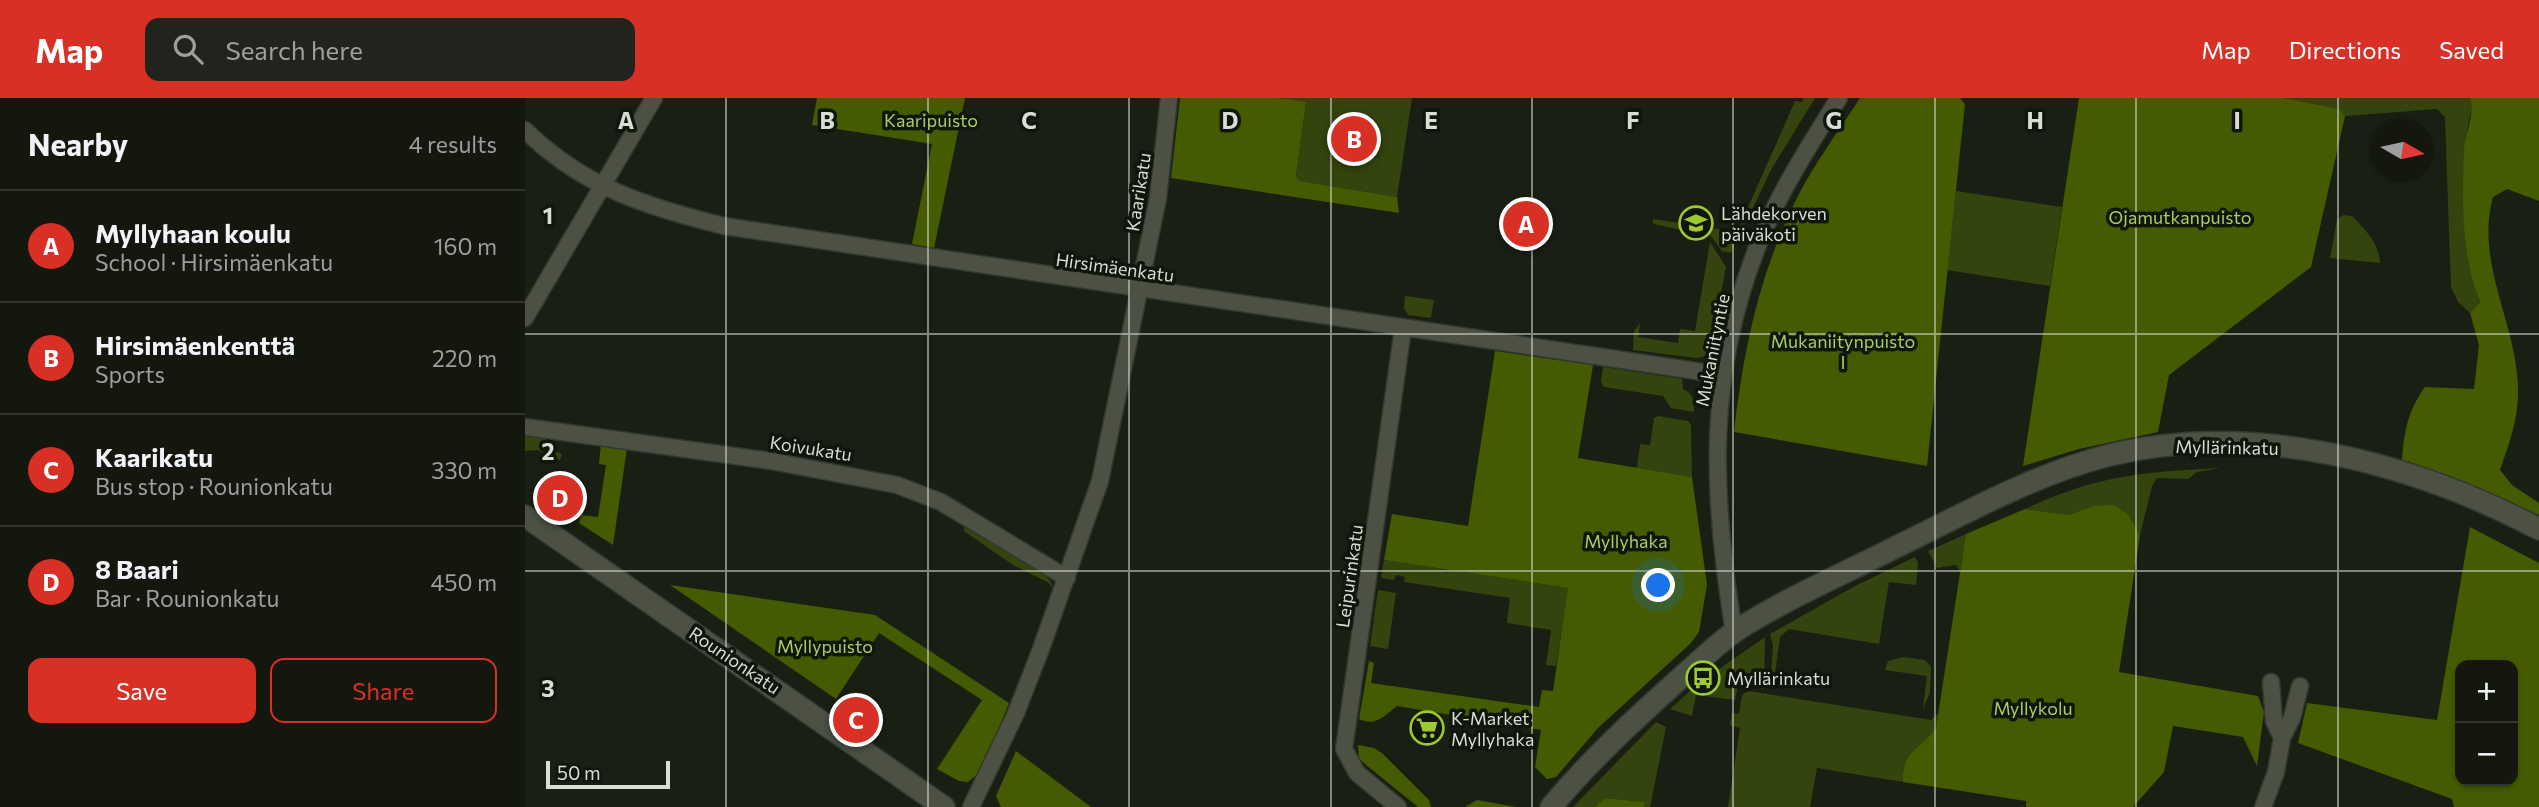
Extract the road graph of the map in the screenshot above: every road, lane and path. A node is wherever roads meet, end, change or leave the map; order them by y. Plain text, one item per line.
1 (654, 98) edge
2 (1169, 98) edge
3 (1839, 98) edge
4 (525, 130) edge
5 (599, 187) junction
6 (1141, 290) junction
7 (525, 318) edge
8 (1403, 328) junction
9 (1723, 375) junction
10 (525, 427) edge
11 (525, 516) edge
12 (2539, 529) edge
13 (1066, 578) junction
14 (1734, 632) junction
15 (2271, 682) dead end
16 (2299, 686) dead end
17 (2282, 738) junction
18 (944, 807) edge
19 (971, 807) edge
20 (1398, 807) edge
21 (1551, 807) edge
22 (2263, 807) edge

1 - 5 street
2 - 6 street, Kaarikatu
3 - 9 street, Mukaniityntie
4 - 5 street, Hirsimäenkatu
5 - 6 street, Hirsimäenkatu
5 - 7 street
6 - 8 street, Hirsimäenkatu
6 - 13 street, Kaarikatu
8 - 9 street, Hirsimäenkatu
8 - 20 street, Leipurinkatu
9 - 14 street, Mukaniityntie
10 - 13 street, Koivukatu
11 - 18 street, Rounionkatu
12 - 14 street, Myllärinkatu
13 - 19 street, Kaarikatu
14 - 21 street, Myllärinkatu
15 - 17 street
16 - 17 street
17 - 22 street

